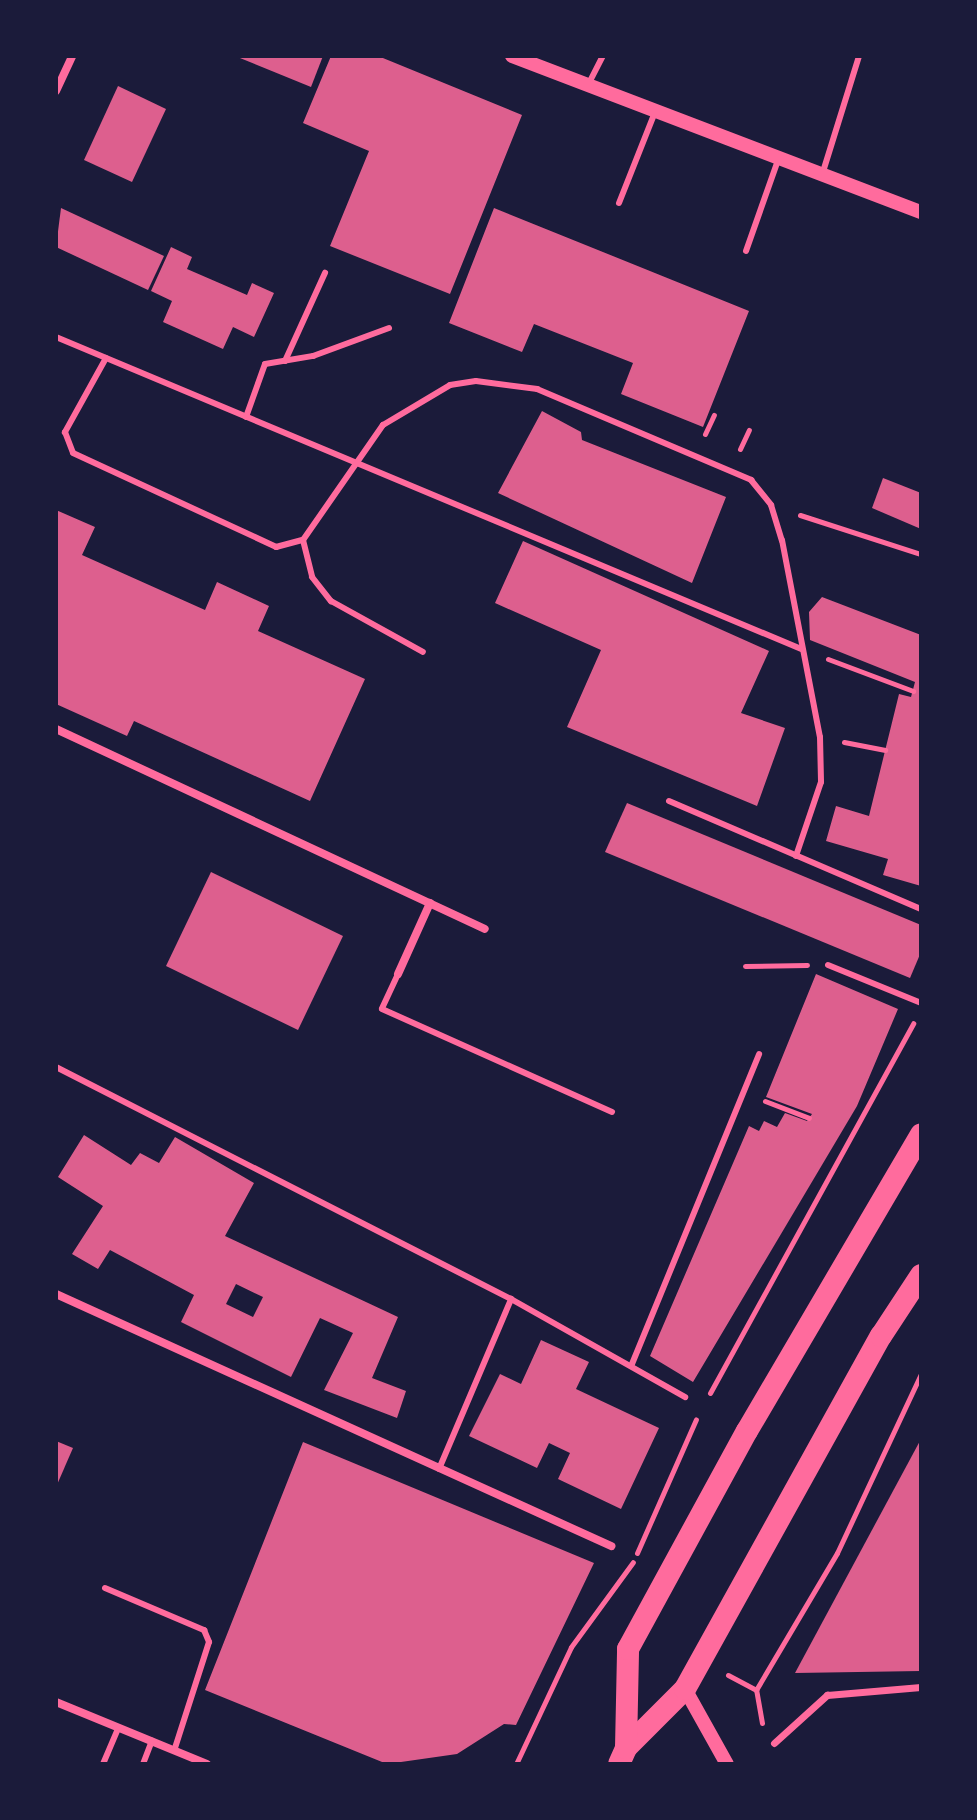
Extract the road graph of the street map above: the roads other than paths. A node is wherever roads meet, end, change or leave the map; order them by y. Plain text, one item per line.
1 (72, 56) edge
2 (512, 56) edge
3 (603, 56) edge
4 (859, 56) edge
5 (588, 86) junction
6 (56, 91) edge
7 (655, 112) junction
8 (778, 160) junction
9 (821, 176) junction
10 (619, 203) dead end
11 (921, 212) edge
12 (746, 251) dead end
13 (325, 273) dead end
14 (389, 328) dead end
15 (56, 337) edge
16 (106, 358) junction
17 (285, 361) junction
18 (246, 417) junction
19 (357, 463) junction
20 (303, 540) junction
21 (801, 649) junction
22 (423, 652) dead end
23 (56, 729) edge
24 (669, 801) dead end
25 (796, 856) junction
26 (430, 903) junction
27 (921, 909) edge
28 (485, 929) dead end
29 (828, 965) road end
30 (398, 974) joint
31 (921, 1005) edge
32 (759, 1054) dead end
33 (56, 1067) edge
34 (612, 1112) dead end
35 (921, 1134) edge
36 (921, 1275) edge
37 (56, 1294) edge
38 (511, 1299) junction
39 (632, 1364) junction
40 (685, 1397) dead end
41 (438, 1472) junction
42 (611, 1546) dead end
43 (105, 1588) dead end
44 (921, 1687) edge
45 (685, 1689) junction
46 (56, 1702) edge
47 (118, 1728) junction
48 (152, 1741) junction
49 (774, 1743) dead end
50 (174, 1751) junction
51 (623, 1756) edge
52 (103, 1764) edge
53 (143, 1764) edge
54 (207, 1764) edge
55 (727, 1764) edge

1 - 6 street
2 - 5 street
3 - 5 lane
4 - 9 lane
5 - 7 street
7 - 8 street
7 - 10 lane
8 - 9 street
8 - 12 lane
9 - 11 street
13 - 17 lane
14 - 17 lane
15 - 16 lane
16 - 18 lane
16 - 20 lane
17 - 18 lane
18 - 19 lane
19 - 20 lane
19 - 21 lane
19 - 21 lane
20 - 22 lane
21 - 25 lane
23 - 26 street
24 - 25 lane
25 - 27 lane
26 - 28 street
26 - 30 street
29 - 31 lane
30 - 34 lane
32 - 39 lane
33 - 38 lane
35 - 51 highway
36 - 45 highway
37 - 41 street
38 - 39 lane
38 - 41 lane
39 - 40 lane
41 - 42 street
43 - 50 lane
44 - 49 street
45 - 51 highway
45 - 55 street
46 - 47 street
47 - 48 street
47 - 52 lane
48 - 50 street
48 - 53 lane
50 - 54 street

